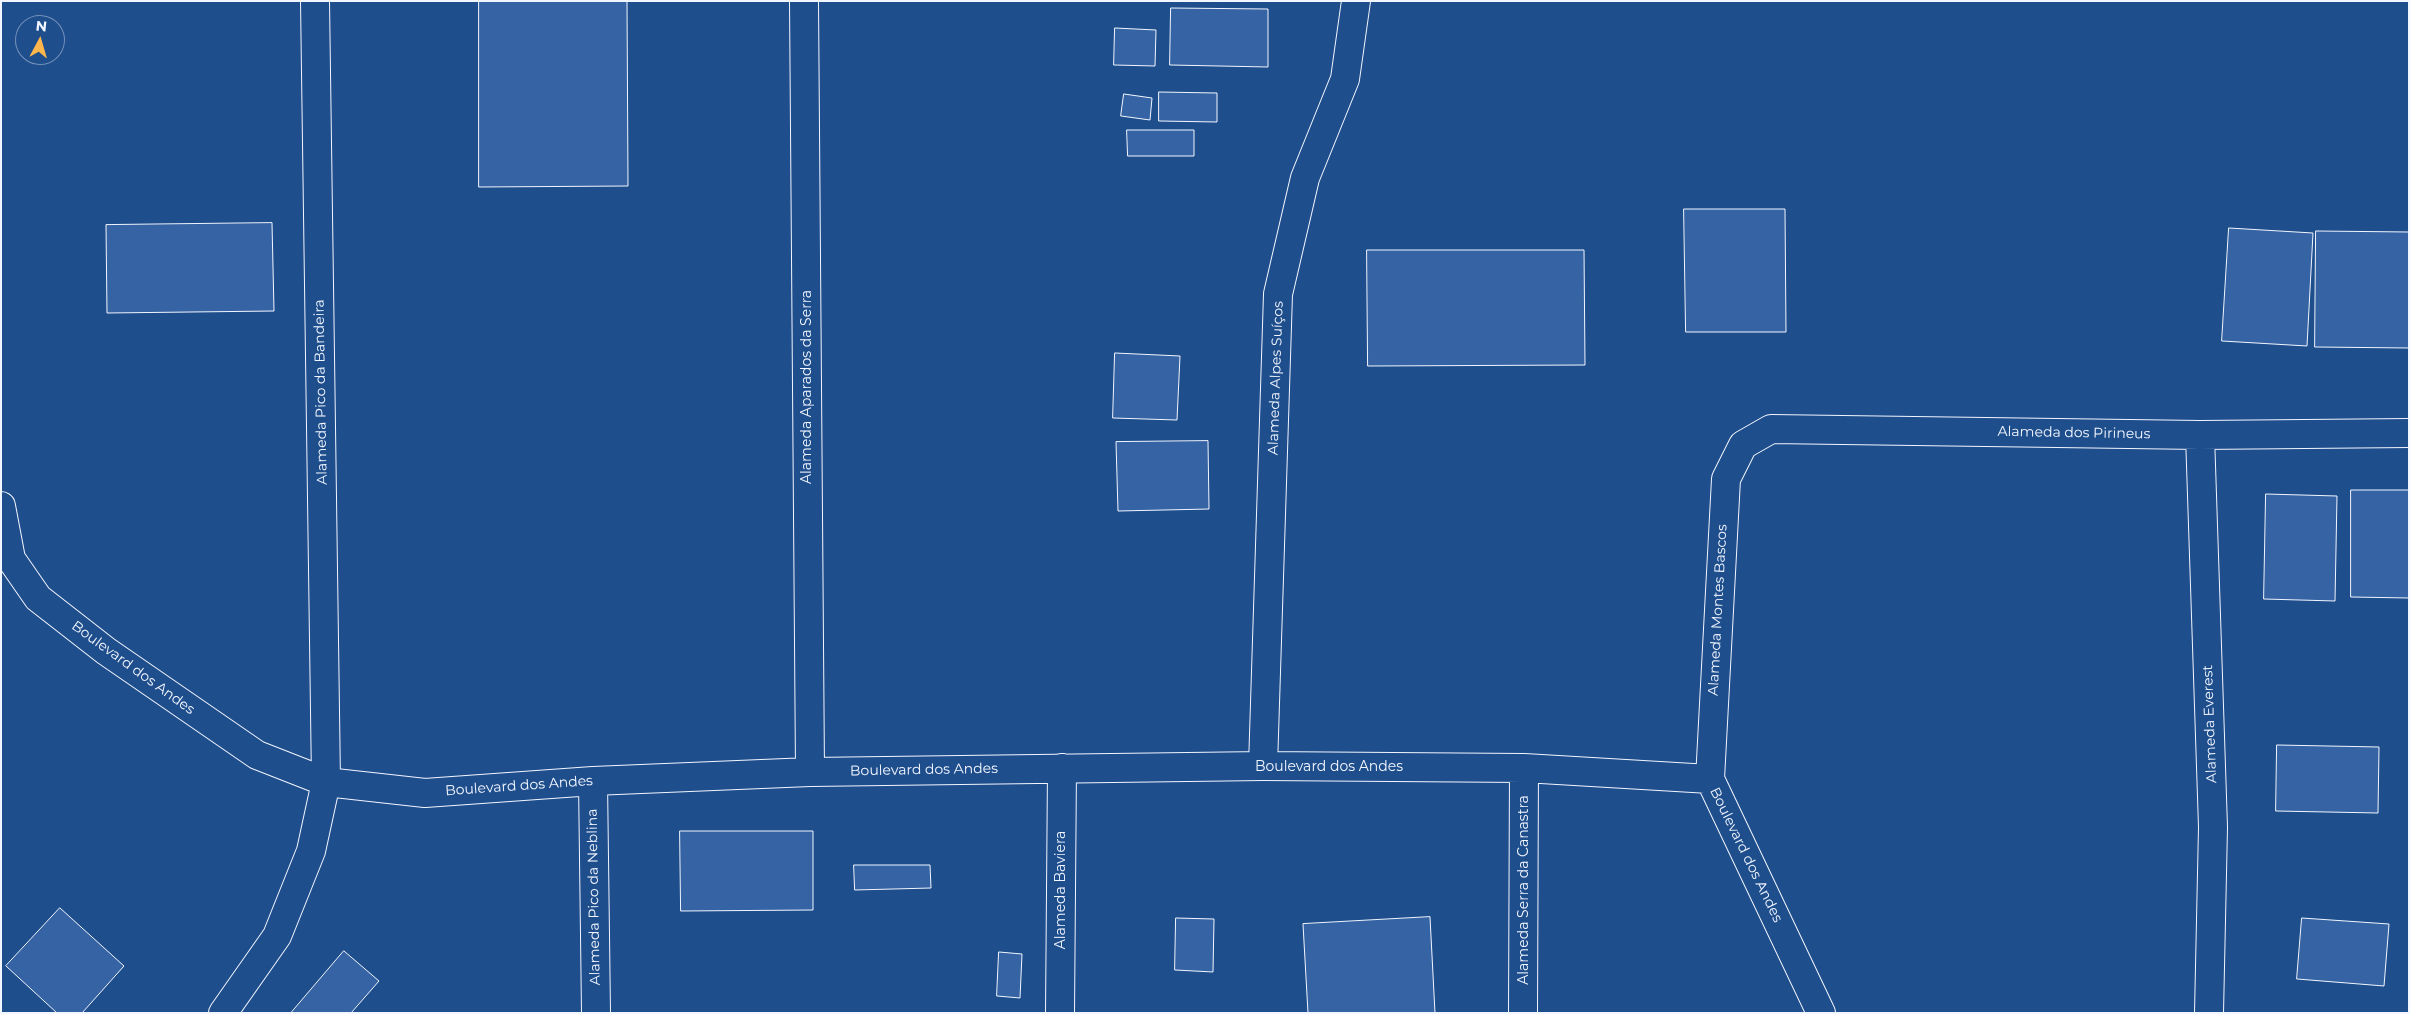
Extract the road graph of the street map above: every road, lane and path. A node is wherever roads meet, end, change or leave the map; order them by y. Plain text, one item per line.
1 (315, 1) edge
2 (804, 1) edge
3 (1356, 1) edge
4 (2409, 434) edge
5 (2200, 435) junction
6 (1743, 445) joint
7 (1, 506) edge
8 (6, 564) edge
9 (1263, 766) junction
10 (1062, 768) junction
11 (1524, 768) junction
12 (810, 772) junction
13 (1710, 779) junction
14 (593, 781) junction
15 (326, 782) junction
16 (223, 1013) edge
17 (596, 1013) edge
18 (1060, 1013) edge
19 (1523, 1013) edge
20 (1821, 1013) edge
21 (2209, 1013) edge

1 - 15 street, Alameda Pico da Bandeira
2 - 12 street, Alameda Aparados da Serra
3 - 9 street, Alameda Alpes Suíços
4 - 5 street, Alameda dos Pirineus
5 - 6 street, Alameda dos Pirineus
5 - 21 street, Alameda Everest
6 - 13 street, Alameda Montes Bascos
7 - 8 street, Boulevard dos Andes
8 - 15 street, Boulevard dos Andes
9 - 10 street, Boulevard dos Andes
9 - 11 street, Boulevard dos Andes
10 - 12 street, Boulevard dos Andes
10 - 18 street, Alameda Baviera
11 - 13 street, Boulevard dos Andes
11 - 19 street, Alameda Serra da Canastra
12 - 14 street, Boulevard dos Andes
13 - 20 street, Boulevard dos Andes
14 - 15 street, Boulevard dos Andes
14 - 17 street, Alameda Pico da Neblina
15 - 16 street, Alameda Pico da Bandeira

